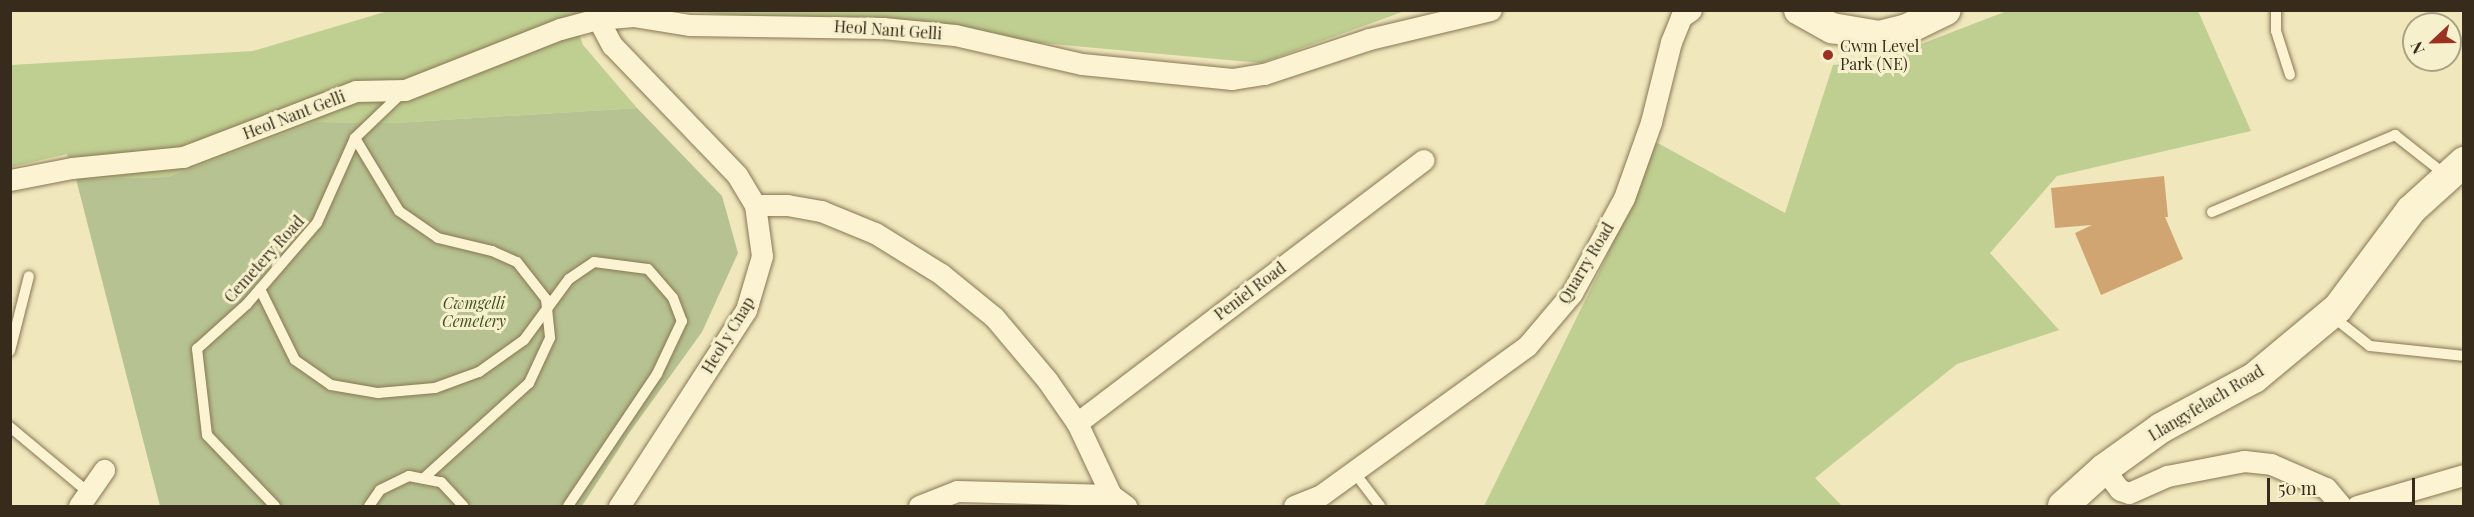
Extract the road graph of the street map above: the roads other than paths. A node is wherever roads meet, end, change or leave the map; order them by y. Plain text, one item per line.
1 (1491, 10) edge
2 (1799, 10) edge
3 (1946, 10) edge
4 (2276, 10) edge
5 (1680, 13) edge
6 (590, 17) edge
7 (2290, 75) dead end
8 (405, 90) junction
9 (355, 138) junction
10 (1423, 159) dead end
11 (2455, 169) edge
12 (10, 180) edge
13 (755, 205) junction
14 (2212, 212) dead end
15 (29, 276) dead end
16 (260, 289) junction
17 (16, 310) edge
18 (548, 312) junction
19 (2330, 314) junction
20 (10, 351) edge
21 (2463, 356) edge
22 (1077, 423) junction
23 (10, 426) edge
24 (2104, 469) junction
25 (104, 470) dead end
26 (1354, 472) junction
27 (2463, 475) edge
28 (425, 477) junction
29 (83, 500) edge
30 (1118, 501) edge
31 (274, 507) edge
32 (369, 507) edge
33 (463, 507) edge
34 (568, 507) edge
35 (619, 507) edge
36 (919, 507) edge
37 (1294, 507) edge
38 (1380, 507) edge
39 (2063, 507) edge
40 (2341, 507) edge
41 (2357, 507) edge

1 - 6 street, Heol Nant Gelli
2 - 3 main road
4 - 7 lane
5 - 26 street, Quarry Road
6 - 8 street, Heol Nant Gelli
6 - 13 street, Heol y Cnap
8 - 9 lane, Cemetery Road
8 - 12 street, Heol Nant Gelli
9 - 16 lane, Cemetery Road
9 - 18 lane
10 - 22 street, Peniel Road
11 - 14 lane
11 - 19 main road, Llangyfelach Road
13 - 22 street
13 - 35 street, Heol y Cnap
15 - 17 lane
16 - 18 lane
16 - 31 lane, Cemetery Road
17 - 20 lane
18 - 28 lane
18 - 34 lane
19 - 21 lane
19 - 24 main road, Llangyfelach Road
22 - 30 street
23 - 29 lane
24 - 39 main road, Llangyfelach Road
24 - 40 street
25 - 29 street
26 - 37 street, Quarry Road
26 - 38 lane
27 - 41 street
28 - 32 lane
28 - 33 lane
30 - 36 street

